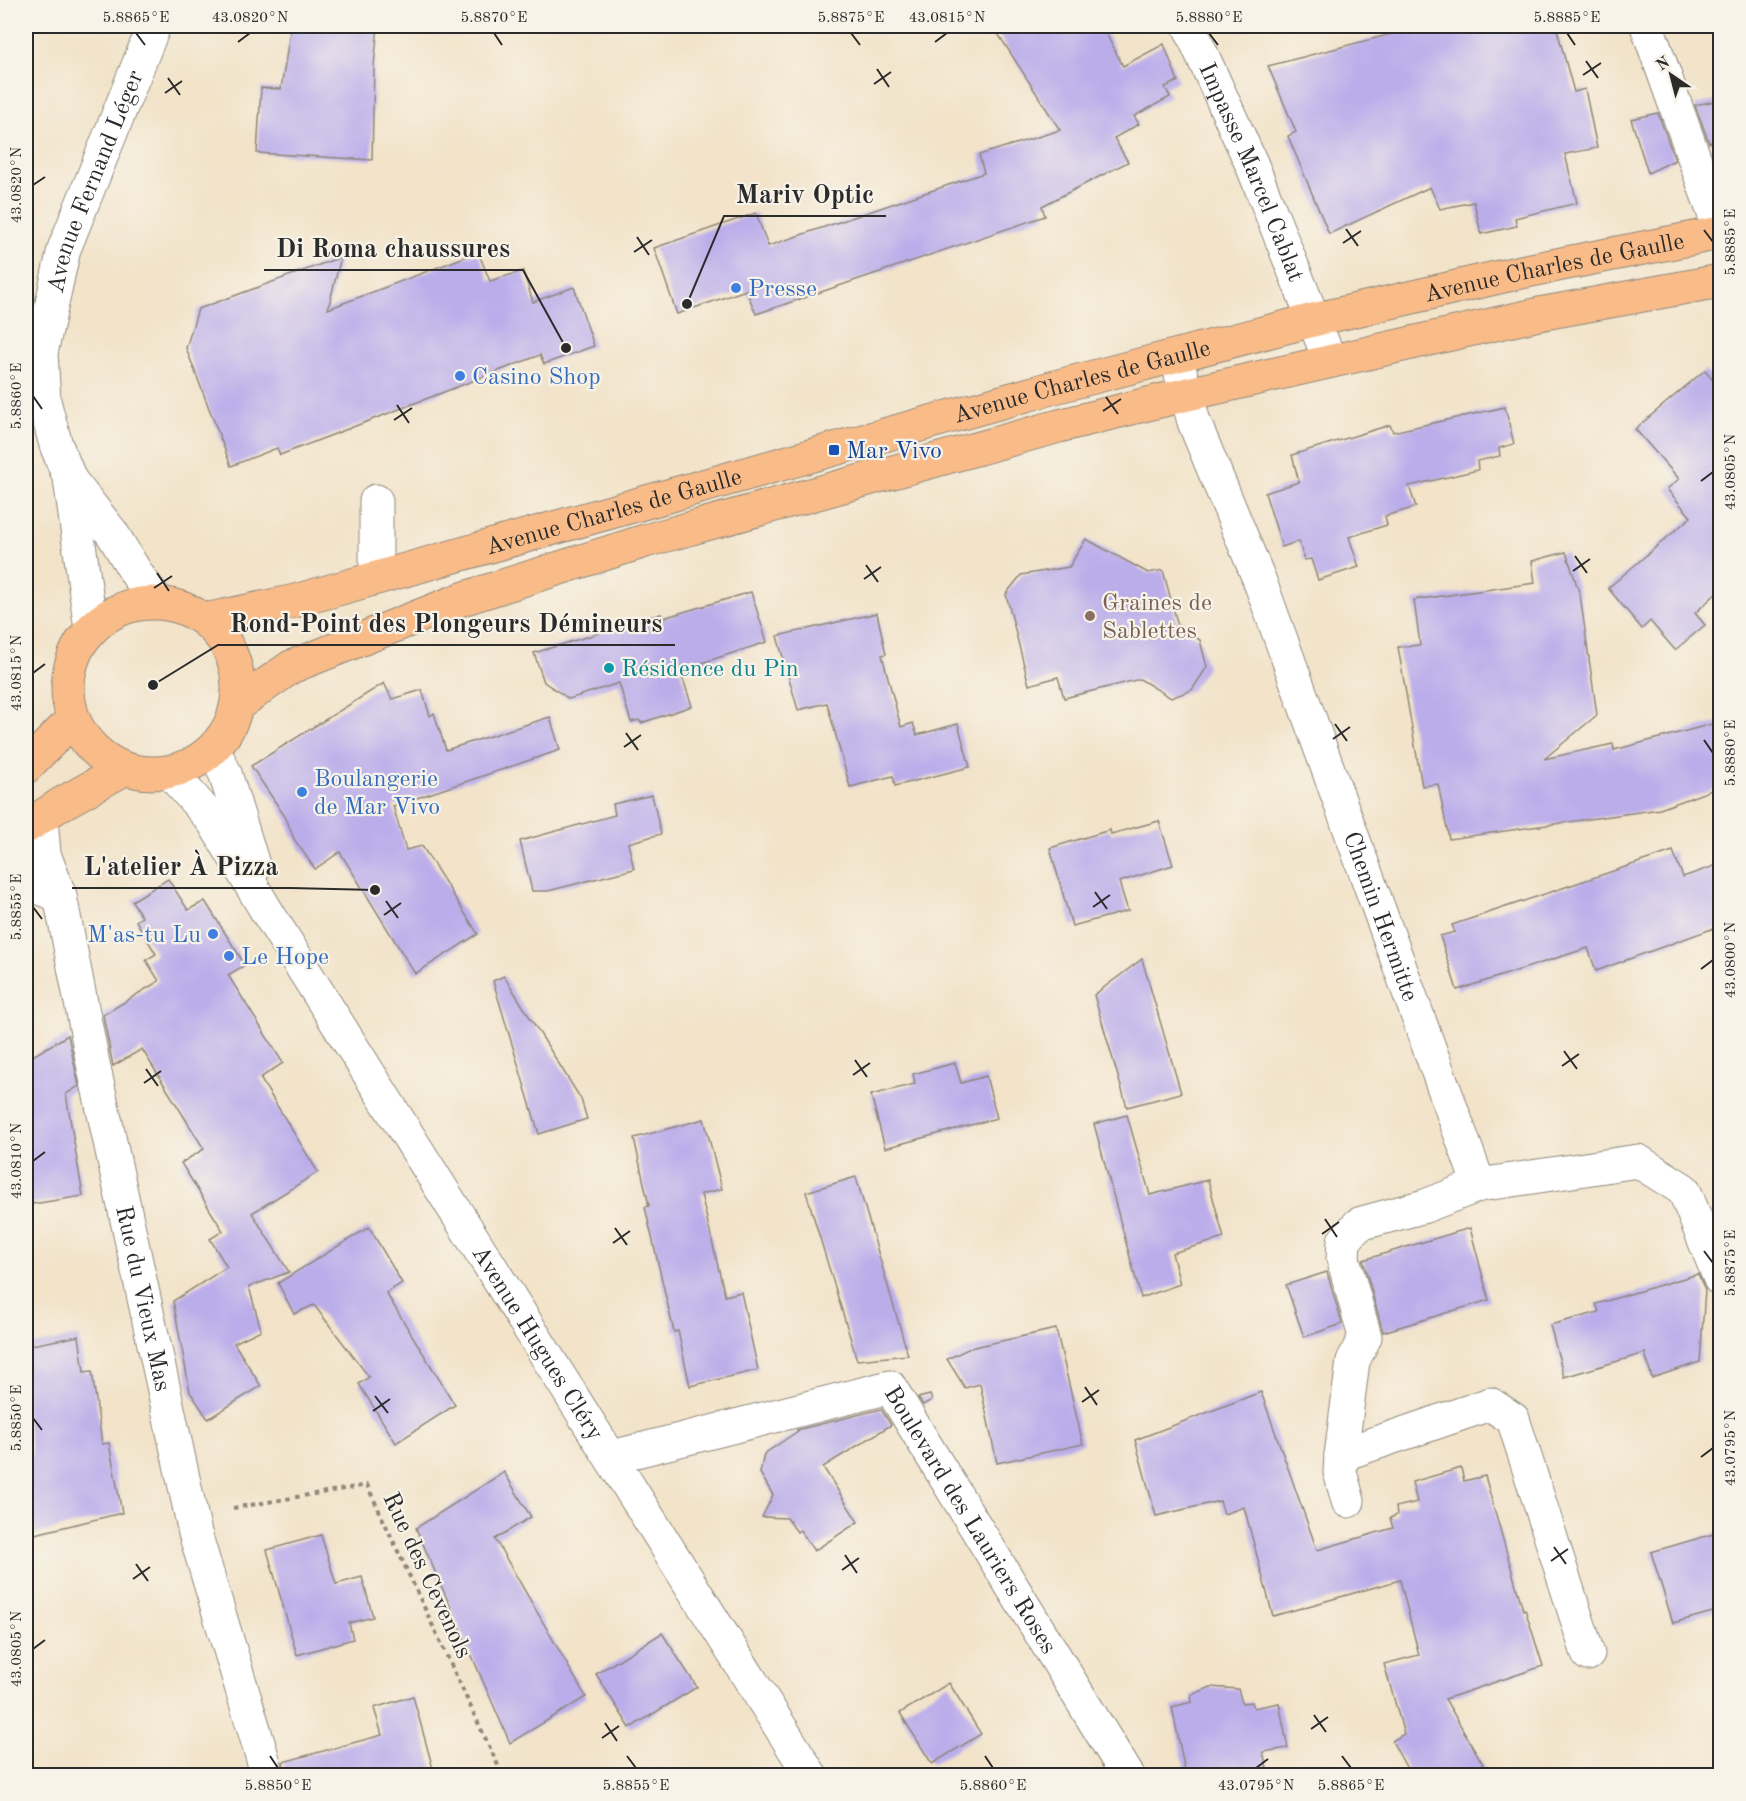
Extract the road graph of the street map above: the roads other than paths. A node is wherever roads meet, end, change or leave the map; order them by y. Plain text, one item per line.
1 (154, 26) edge
2 (1189, 26) edge
3 (1647, 26) edge
4 (1720, 231) edge
5 (1720, 281) edge
6 (1313, 320) junction
7 (33, 353) edge
8 (1176, 356) junction
9 (1330, 361) junction
10 (1051, 388) junction
11 (1188, 394) junction
12 (1059, 426) junction
13 (70, 479) junction
14 (376, 501) dead end
15 (635, 505) junction
16 (645, 541) junction
17 (376, 577) junction
18 (158, 602) junction
19 (205, 620) junction
20 (91, 629) junction
21 (237, 705) junction
22 (73, 719) junction
23 (213, 749) junction
24 (26, 767) edge
25 (124, 769) junction
26 (170, 772) junction
27 (33, 822) edge
28 (26, 882) edge
29 (60, 896) junction
30 (266, 910) junction
31 (1479, 1185) junction
32 (1720, 1279) edge
33 (1341, 1455) junction
34 (612, 1457) junction
35 (1348, 1502) dead end
36 (1588, 1654) dead end
37 (268, 1776) edge
38 (811, 1776) edge
39 (1128, 1776) edge

1 - 7 street, Avenue Fernand Léger
2 - 6 street, Impasse Marcel Cablat
3 - 4 street
4 - 6 main road, Avenue Charles de Gaulle
5 - 9 main road, Avenue Charles de Gaulle
6 - 8 main road, Avenue Charles de Gaulle
6 - 9 street, Impasse Marcel Cablat
7 - 13 street, Avenue Fernand Léger
8 - 10 main road, Avenue Charles de Gaulle
8 - 11 street, Chemin Hermitte
9 - 11 main road, Avenue Charles de Gaulle
10 - 12 street
10 - 15 main road, Avenue Charles de Gaulle
11 - 12 main road, Avenue Charles de Gaulle
11 - 31 street, Chemin Hermitte
12 - 16 main road, Avenue Charles de Gaulle
13 - 18 street
13 - 20 street
14 - 17 street
15 - 16 street
15 - 17 main road, Avenue Charles de Gaulle
16 - 21 main road, Avenue Charles de Gaulle
17 - 19 main road, Avenue Charles de Gaulle
18 - 19 main road
18 - 20 main road
19 - 21 main road
20 - 22 main road
21 - 23 main road
22 - 24 main road
22 - 25 main road
23 - 26 main road
23 - 30 street
25 - 26 main road
25 - 27 main road
26 - 30 street
27 - 29 street, Rue du Vieux Mas
28 - 29 street
29 - 37 street, Rue du Vieux Mas
30 - 34 street, Avenue Hugues Cléry
31 - 32 street
31 - 33 street
33 - 35 street
33 - 36 street
34 - 38 street, Avenue Hugues Cléry
34 - 39 street, Boulevard des Lauriers Roses

